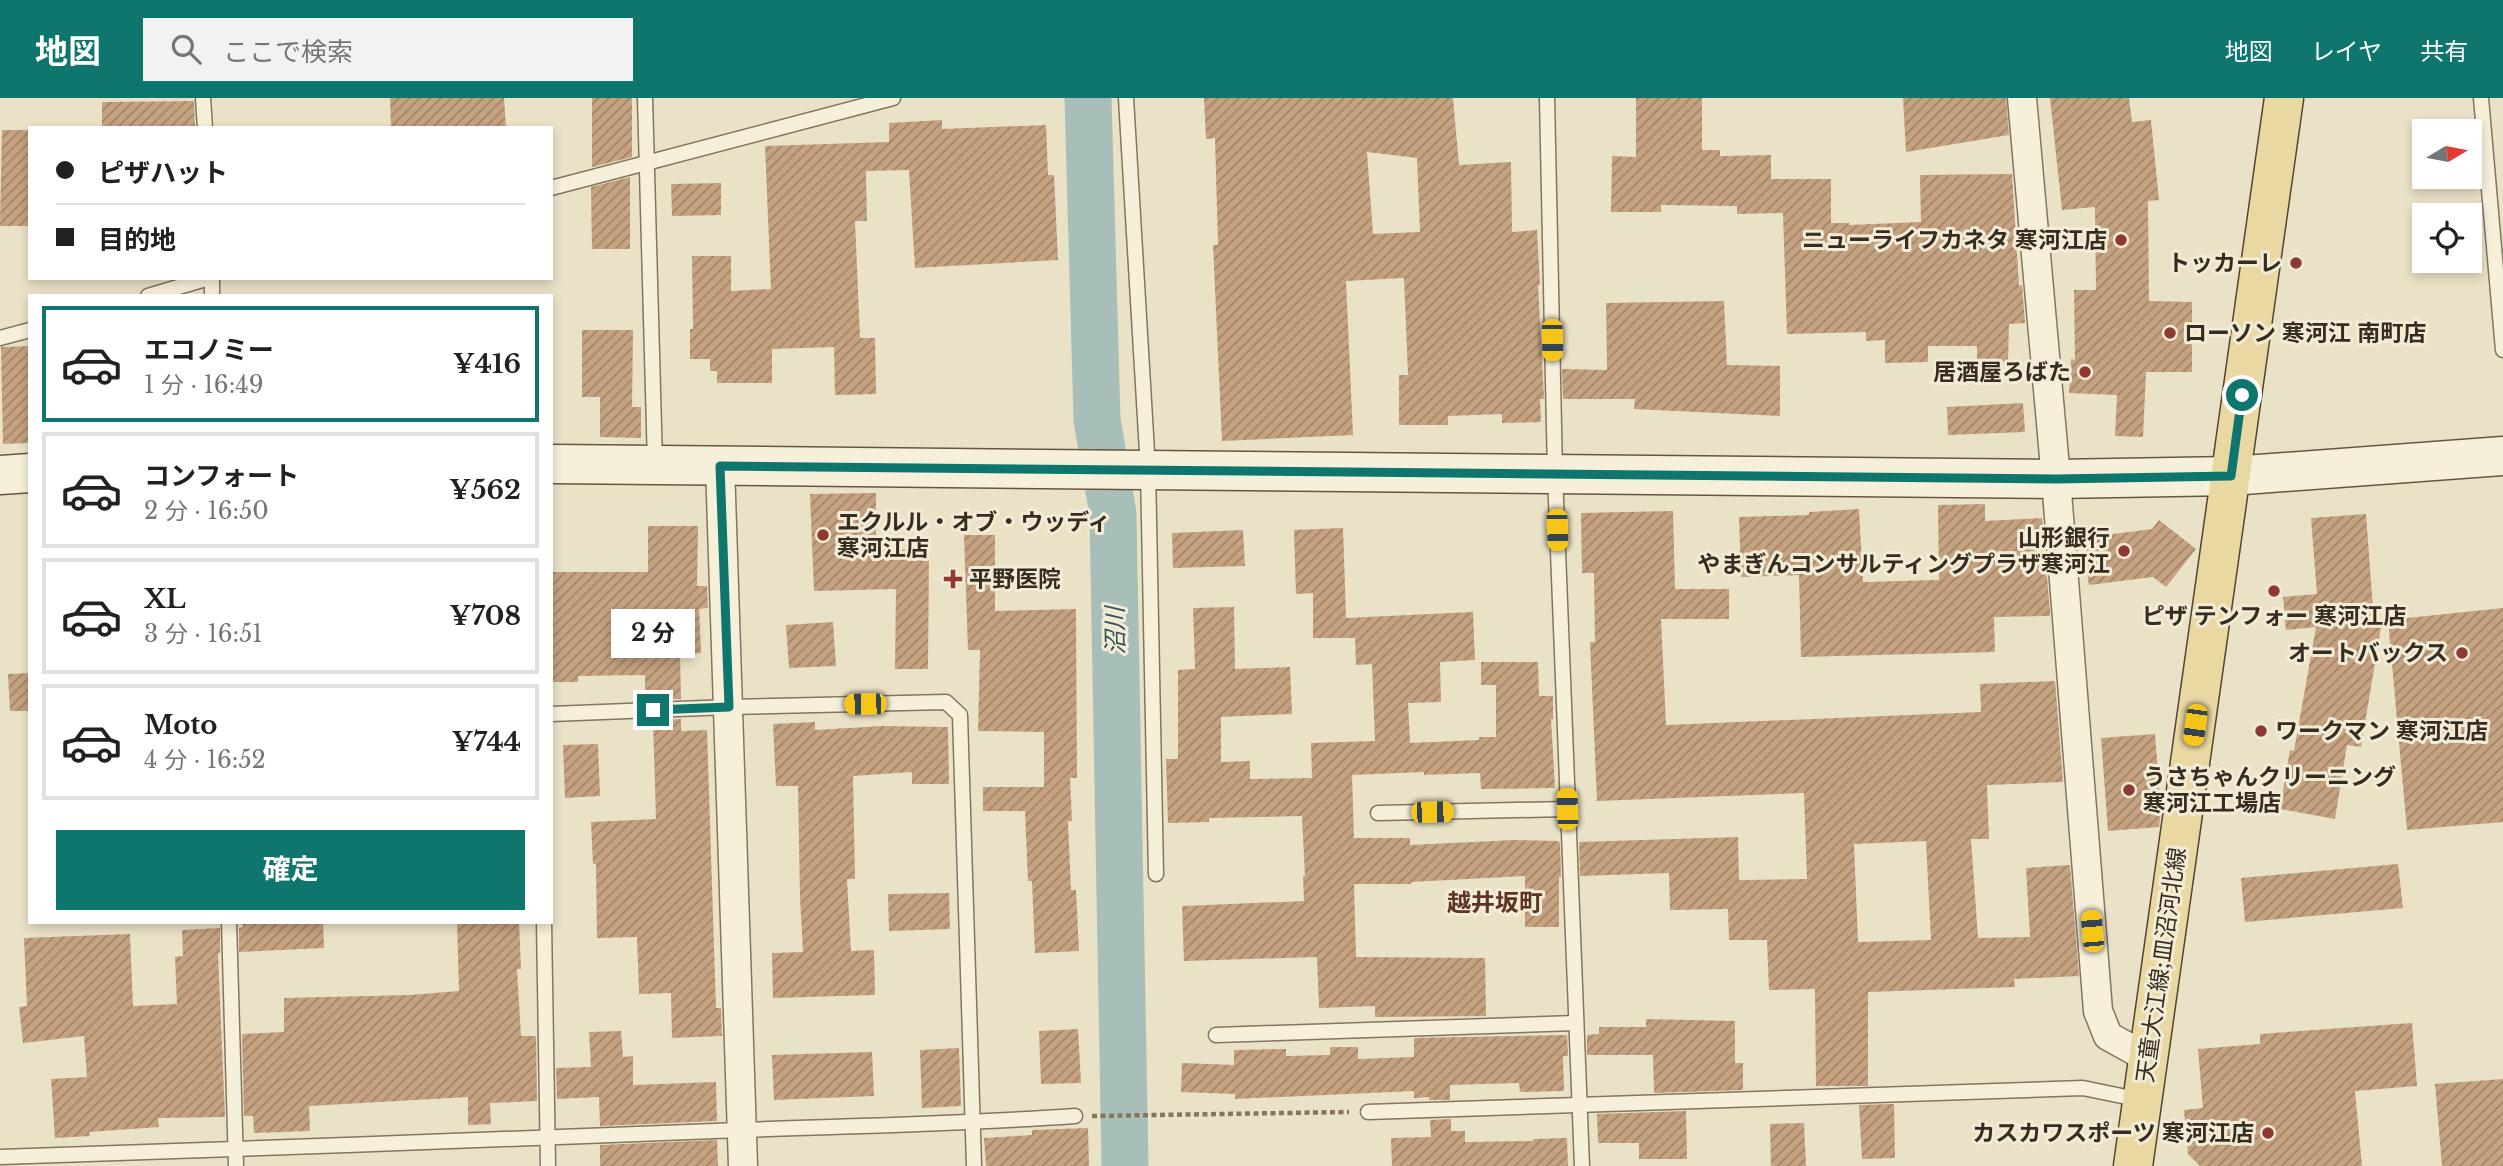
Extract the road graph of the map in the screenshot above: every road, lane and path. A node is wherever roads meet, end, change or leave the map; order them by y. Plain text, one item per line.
1 (204, 98) edge
2 (645, 98) edge
3 (893, 98) edge
4 (1126, 98) edge
5 (1547, 98) edge
6 (2022, 98) edge
7 (2284, 98) edge
8 (2480, 98) edge
9 (205, 126) edge
10 (647, 162) junction
11 (553, 187) edge
12 (204, 280) edge
13 (155, 294) edge
14 (28, 331) edge
15 (0, 338) edge
16 (2503, 349) edge
17 (2503, 456) edge
18 (553, 464) edge
19 (655, 465) junction
20 (720, 466) junction
21 (1148, 469) junction
22 (28, 473) edge
23 (1555, 474) junction
24 (0, 475) edge
25 (2231, 476) junction
26 (2056, 479) junction
27 (729, 707) junction
28 (553, 714) edge
29 (1567, 809) junction
30 (1378, 813) dead end
31 (1156, 874) dead end
32 (229, 924) edge
33 (544, 924) edge
34 (1575, 1023) junction
35 (1216, 1035) dead end
36 (2148, 1058) junction
37 (2142, 1101) junction
38 (1579, 1104) junction
39 (1368, 1112) joint
40 (1074, 1116) joint
41 (973, 1123) junction
42 (742, 1130) junction
43 (548, 1138) junction
44 (235, 1150) junction
45 (0, 1157) edge
46 (236, 1166) edge
47 (548, 1166) edge
48 (743, 1166) edge
49 (974, 1166) edge
50 (1582, 1166) edge
51 (2133, 1166) edge

1 - 9 lane
2 - 10 lane
3 - 10 lane
4 - 21 lane
5 - 23 lane
6 - 26 street
7 - 25 main road, 天童大江線;皿沼河北線
8 - 16 lane
10 - 11 lane
10 - 19 lane
12 - 13 lane
14 - 15 lane
17 - 25 street
18 - 19 street
19 - 20 street
20 - 21 street
20 - 27 street
21 - 23 street
21 - 31 lane
22 - 24 street
23 - 26 street
23 - 29 lane
25 - 26 street
25 - 36 main road, 天童大江線;皿沼河北線
26 - 36 street
27 - 28 lane
27 - 41 lane
27 - 42 street
29 - 30 lane
29 - 34 lane
32 - 44 lane
33 - 43 lane
34 - 35 lane
34 - 38 lane
36 - 37 main road, 天童大江線;皿沼河北線
37 - 38 lane
37 - 51 main road, 天童大江線;皿沼河北線
38 - 39 lane
38 - 50 lane
39 - 40 path
40 - 41 lane
41 - 42 lane
41 - 49 lane
42 - 43 lane
42 - 48 street
43 - 44 lane
43 - 47 lane
44 - 45 lane
44 - 46 lane

